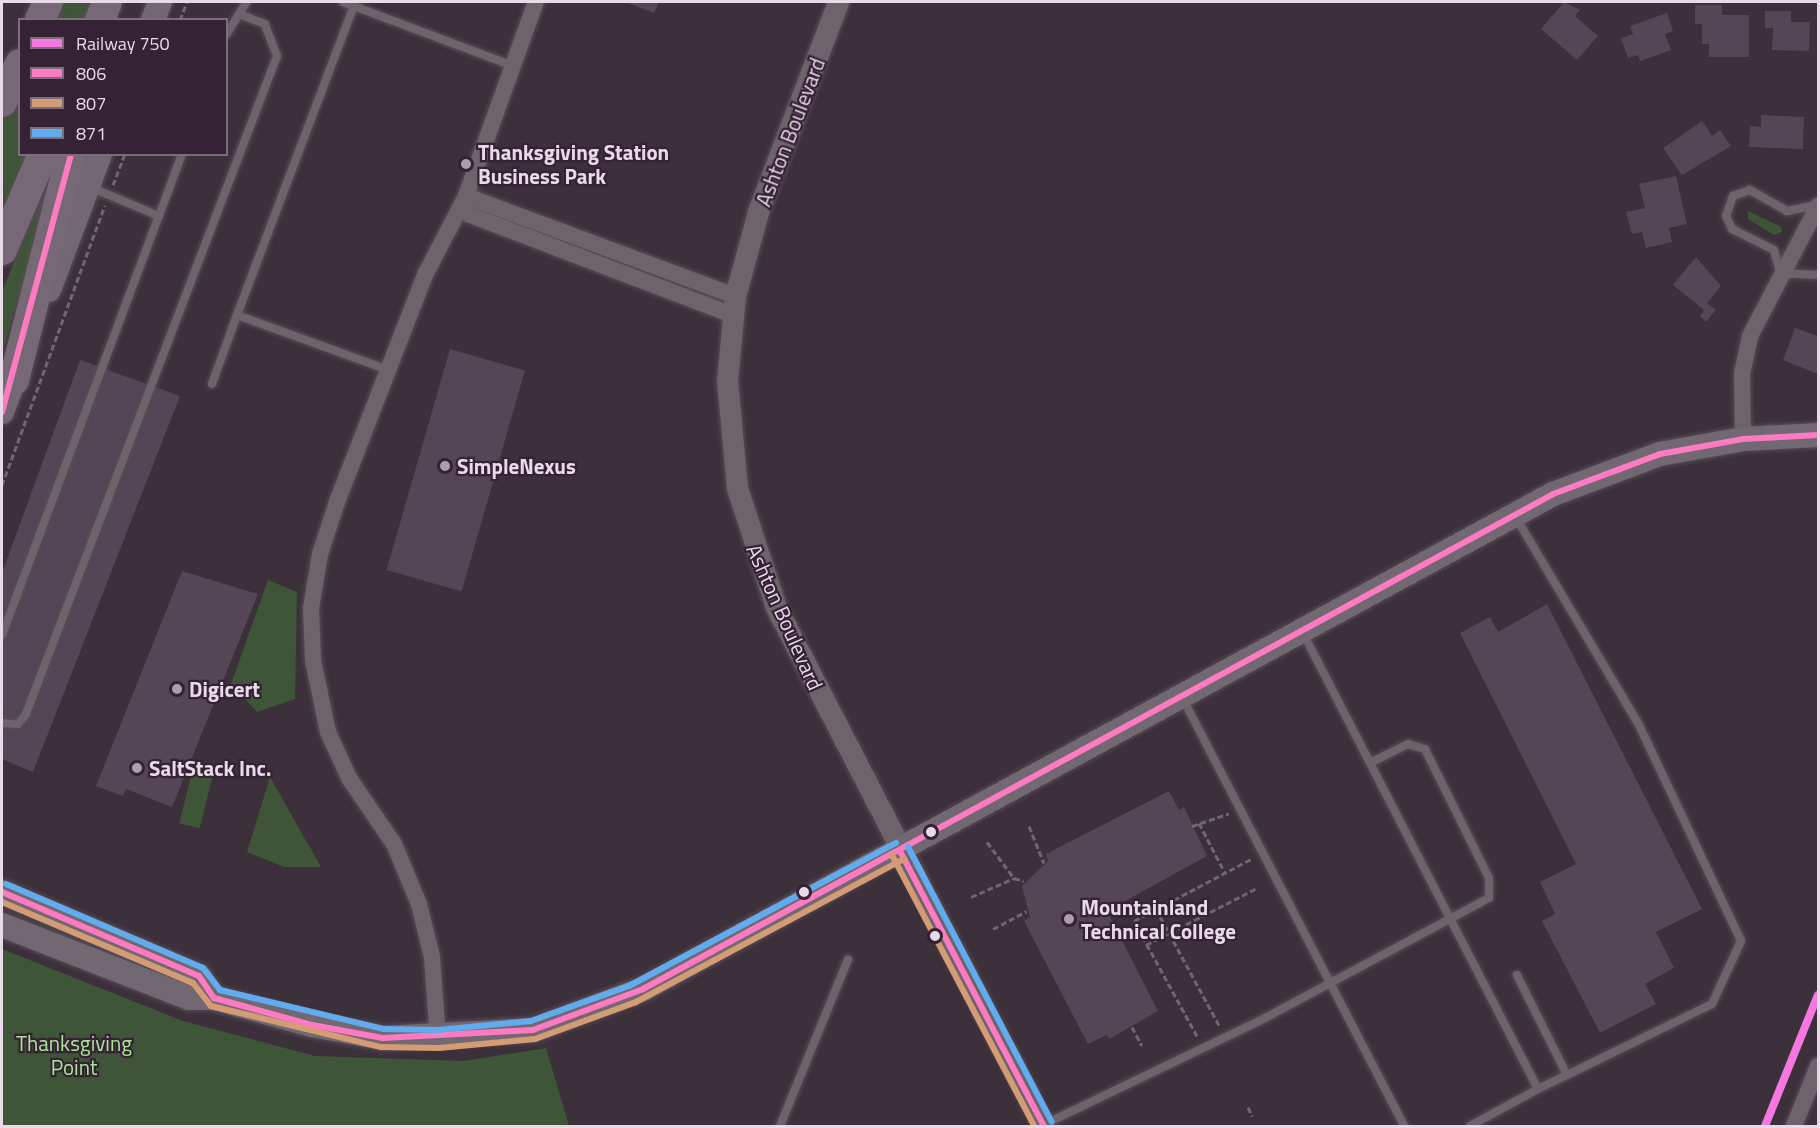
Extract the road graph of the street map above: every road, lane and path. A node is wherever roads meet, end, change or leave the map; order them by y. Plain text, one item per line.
1 (48, 2) edge
2 (107, 2) edge
3 (117, 2) edge
4 (160, 2) edge
5 (187, 2) edge
6 (247, 2) edge
7 (343, 2) edge
8 (536, 2) edge
9 (838, 2) edge
10 (354, 6) junction
11 (242, 15) junction
12 (41, 18) edge
13 (101, 18) edge
14 (112, 18) edge
15 (154, 18) edge
16 (181, 18) edge
17 (228, 32) edge
18 (511, 66) junction
19 (18, 68) edge
20 (2, 102) edge
21 (42, 156) edge
22 (70, 156) edge
23 (100, 156) edge
24 (124, 156) edge
25 (181, 156) edge
26 (99, 190) junction
27 (463, 204) junction
28 (1818, 204) edge
29 (159, 216) junction
30 (2, 249) edge
31 (1780, 273) junction
32 (1818, 276) edge
33 (734, 306) junction
34 (237, 315) junction
35 (388, 370) junction
36 (14, 380) junction
37 (212, 384) dead end
38 (2, 412) edge
39 (1818, 435) edge
40 (1743, 439) junction
41 (2, 485) edge
42 (1514, 515) junction
43 (1303, 633) junction
44 (2, 635) edge
45 (1183, 698) junction
46 (2, 723) edge
47 (1372, 762) junction
48 (1229, 813) dead end
49 (1199, 823) junction
50 (1029, 826) dead end
51 (1192, 826) dead end
52 (987, 842) dead end
53 (900, 850) junction
54 (1251, 859) dead end
55 (1044, 863) dead end
56 (1225, 873) junction
57 (1014, 878) junction
58 (1024, 881) dead end
59 (1255, 889) dead end
60 (2, 892) edge
61 (971, 897) dead end
62 (1156, 909) junction
63 (1027, 911) dead end
64 (1452, 919) junction
65 (2, 925) edge
66 (993, 929) dead end
67 (1169, 934) junction
68 (1146, 945) junction
69 (848, 959) dead end
70 (1517, 975) dead end
71 (1328, 985) junction
72 (214, 998) junction
73 (1219, 1025) dead end
74 (1132, 1027) dead end
75 (1197, 1036) dead end
76 (438, 1039) junction
77 (1142, 1046) dead end
78 (1818, 1066) edge
79 (1568, 1075) junction
80 (1538, 1089) junction
81 (1248, 1107) dead end
82 (1252, 1116) dead end
83 (1039, 1125) edge
84 (780, 1126) edge
85 (1404, 1126) edge
86 (1470, 1126) edge
87 (1794, 1126) edge

1 - 12 highway
2 - 13 highway
3 - 14 highway
4 - 15 main road
5 - 16 path
6 - 11 lane
7 - 10 lane
8 - 18 street
9 - 33 street, Ashton Boulevard
10 - 18 lane
10 - 34 lane
11 - 17 lane
11 - 46 lane
18 - 27 street
19 - 20 highway
21 - 30 highway
22 - 36 highway
23 - 26 main road
24 - 26 path
25 - 29 lane
26 - 29 lane
26 - 36 main road
26 - 41 path
27 - 33 street
27 - 35 street
28 - 31 street
28 - 31 lane
29 - 44 lane
31 - 32 lane
31 - 40 street
33 - 53 street, Ashton Boulevard
34 - 35 lane
34 - 37 lane
35 - 76 street
36 - 38 main road
39 - 40 main road
40 - 42 main road
42 - 43 main road
42 - 79 lane
43 - 45 main road
43 - 47 lane
45 - 53 main road
45 - 71 lane
47 - 64 lane
47 - 64 lane
48 - 49 path
49 - 51 path
49 - 56 path
50 - 55 path
52 - 57 path
53 - 76 main road
53 - 83 street, Ashton Boulevard
54 - 56 path
56 - 62 path
57 - 58 path
57 - 61 path
59 - 67 path
60 - 72 main road
62 - 67 path
62 - 68 path
63 - 66 path
64 - 71 lane
64 - 80 lane
65 - 72 main road
67 - 68 path
67 - 73 path
68 - 75 path
69 - 84 lane
70 - 79 lane
71 - 83 lane
71 - 85 lane
72 - 76 main road
74 - 77 path
78 - 87 street
79 - 80 lane
80 - 86 lane
81 - 82 path

